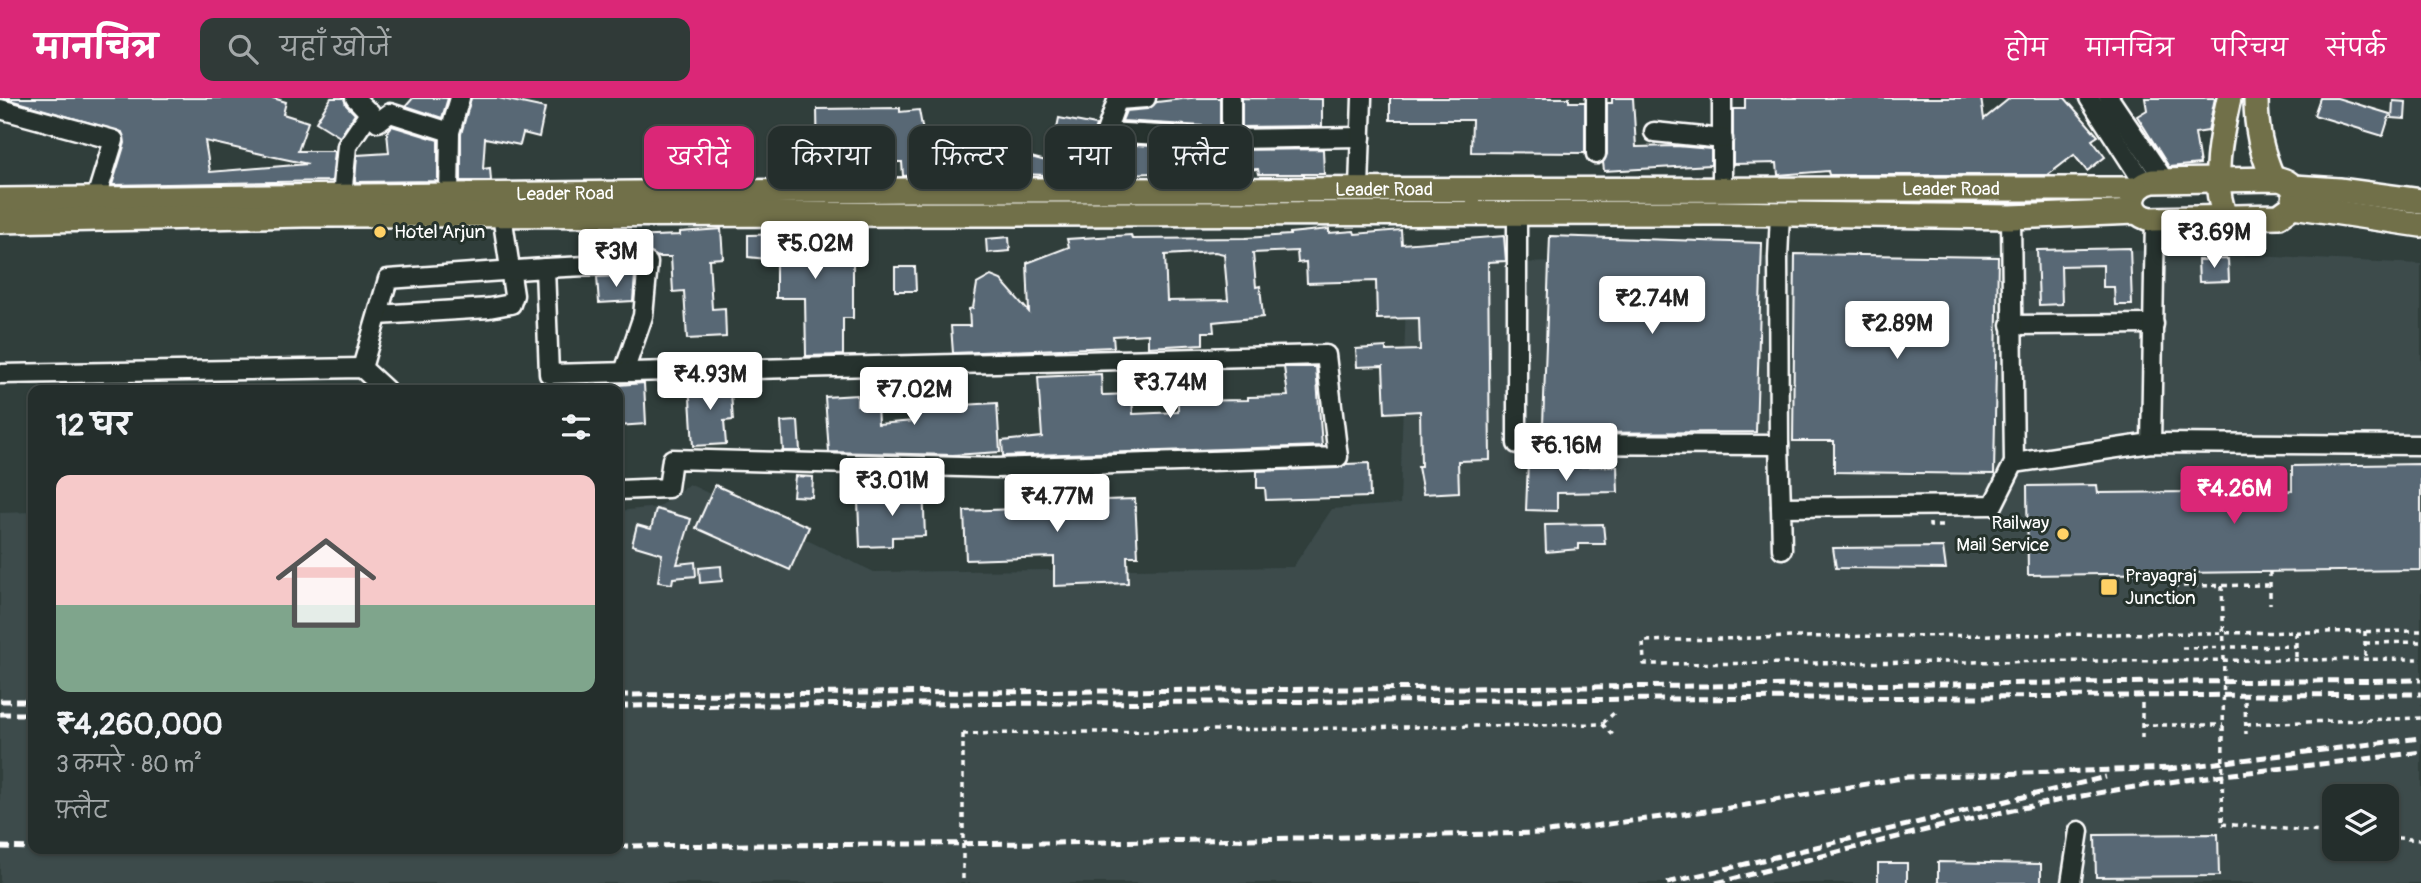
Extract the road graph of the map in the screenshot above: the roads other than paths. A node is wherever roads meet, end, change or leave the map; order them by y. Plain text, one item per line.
1 (355, 98) edge
2 (460, 98) edge
3 (1146, 98) edge
4 (1231, 98) edge
5 (1362, 98) edge
6 (1595, 98) edge
7 (1722, 98) edge
8 (2089, 98) edge
9 (2109, 98) edge
10 (2230, 98) edge
11 (2256, 98) edge
12 (1118, 99) edge
13 (0, 109) edge
14 (370, 111) junction
15 (1108, 126) edge
16 (1231, 126) edge
17 (450, 132) junction
18 (1654, 132) dead end
19 (1361, 137) junction
20 (1252, 139) edge
21 (1723, 139) junction
22 (1597, 154) dead end
23 (2219, 180) junction
24 (2149, 184) junction
25 (1091, 189) edge
26 (1359, 189) junction
27 (1722, 189) junction
28 (2287, 191) junction
29 (1090, 192) junction
30 (342, 196) junction
31 (449, 197) junction
32 (96, 198) junction
33 (0, 200) edge
34 (2421, 201) edge
35 (1517, 214) junction
36 (1780, 214) junction
37 (502, 215) junction
38 (2011, 217) junction
39 (2155, 217) junction
40 (2226, 218) junction
41 (0, 221) edge
42 (2421, 225) edge
43 (545, 268) junction
44 (509, 271) junction
45 (378, 315) junction
46 (2011, 324) junction
47 (2154, 324) junction
48 (362, 368) junction
49 (624, 372) junction
50 (0, 374) edge
51 (381, 385) edge
52 (2151, 443) junction
53 (1779, 445) junction
54 (2421, 445) edge
55 (2014, 463) junction
56 (623, 491) edge
57 (1781, 507) junction
58 (1783, 549) dead end
59 (2079, 831) dead end
60 (2071, 883) edge

1 - 14 street
2 - 17 street
3 - 12 street
4 - 16 street
5 - 19 street
6 - 22 street
7 - 21 street
8 - 24 street
9 - 24 street
10 - 23 main road
11 - 28 main road
12 - 15 street
13 - 32 street
14 - 17 street
14 - 30 street
17 - 31 street
18 - 21 street
19 - 20 street
19 - 26 street
21 - 27 street
23 - 24 main road, Leader Road
23 - 28 main road, Leader Road
23 - 40 main road
24 - 27 main road, Leader Road
24 - 39 main road
24 - 39 main road
25 - 29 street
26 - 27 main road, Leader Road
26 - 29 main road, Leader Road
28 - 34 main road
28 - 40 main road, Leader Road
28 - 42 main road
29 - 31 main road, Leader Road
30 - 31 main road, Leader Road
30 - 32 main road, Leader Road
32 - 33 main road, Leader Road
35 - 36 main road, Leader Road
35 - 37 main road, Leader Road
35 - 53 street
36 - 38 main road, Leader Road
36 - 53 street
37 - 41 main road, Leader Road
37 - 44 street
38 - 39 main road, Leader Road
38 - 46 street
39 - 40 main road, Leader Road
39 - 47 street
43 - 44 street
43 - 49 street
43 - 49 street
44 - 45 street
44 - 45 street
45 - 48 street
46 - 47 street
46 - 55 street
47 - 52 street
48 - 50 street
48 - 51 street
49 - 56 street
52 - 54 street
52 - 55 street
53 - 57 street
55 - 57 street
57 - 58 street
59 - 60 street

